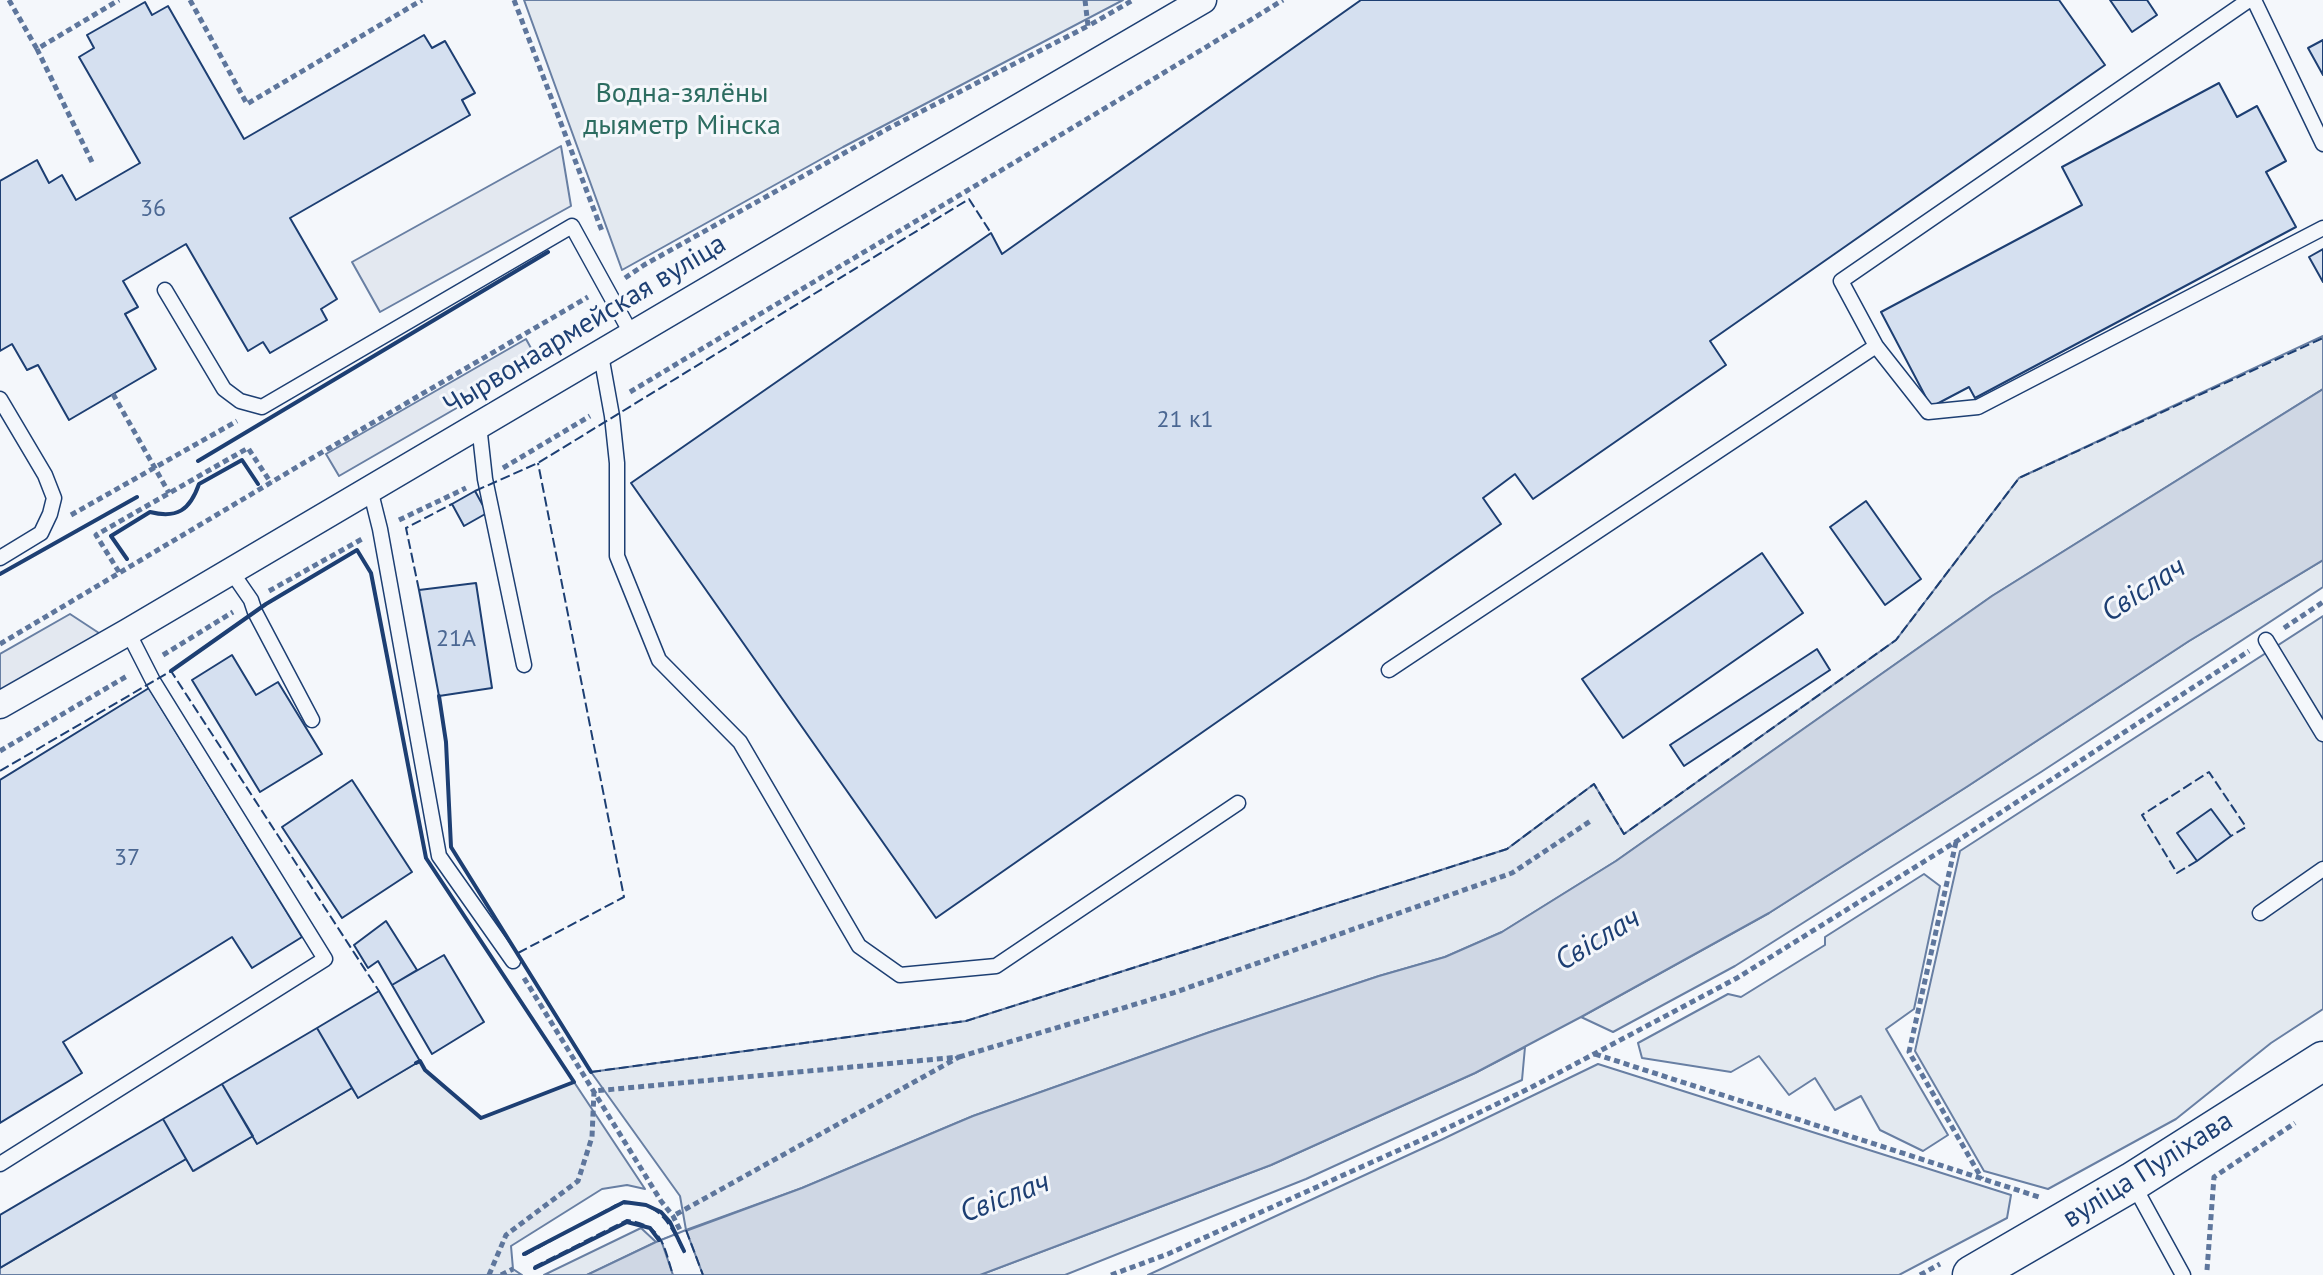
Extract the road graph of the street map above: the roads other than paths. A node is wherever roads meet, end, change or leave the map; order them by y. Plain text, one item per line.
1 (1203, 0) edge
2 (2252, 0) edge
3 (2323, 144) edge
4 (2323, 228) edge
5 (165, 290) dead end
6 (632, 335) junction
7 (1876, 346) junction
8 (601, 355) junction
9 (0, 399) edge
10 (479, 425) junction
11 (370, 489) junction
12 (0, 558) edge
13 (231, 571) junction
14 (128, 632) junction
15 (2266, 640) road end
16 (524, 665) dead end
17 (1389, 670) dead end
18 (0, 705) edge
19 (312, 720) dead end
20 (2323, 734) edge
21 (1238, 803) dead end
22 (2323, 869) edge
23 (2260, 913) dead end
24 (513, 961) road end
25 (2323, 1061) edge
26 (0, 1164) edge
27 (2132, 1182) junction
28 (1972, 1275) edge
29 (2183, 1275) edge

1 - 6 street, Чырвонаармейская вуліца
2 - 3 lane
2 - 7 lane
4 - 7 lane
5 - 6 lane
6 - 8 street, Чырвонаармейская вуліца
7 - 17 lane
8 - 10 street, Чырвонаармейская вуліца
8 - 21 lane
9 - 12 lane
10 - 11 street, Чырвонаармейская вуліца
10 - 16 lane
11 - 13 street, Чырвонаармейская вуліца
11 - 24 lane
13 - 14 street, Чырвонаармейская вуліца
13 - 19 lane
14 - 18 street, Чырвонаармейская вуліца
14 - 26 lane
15 - 20 lane
22 - 23 lane
25 - 27 street, вуліца Пуліхава
27 - 28 street, вуліца Пуліхава
27 - 29 lane

